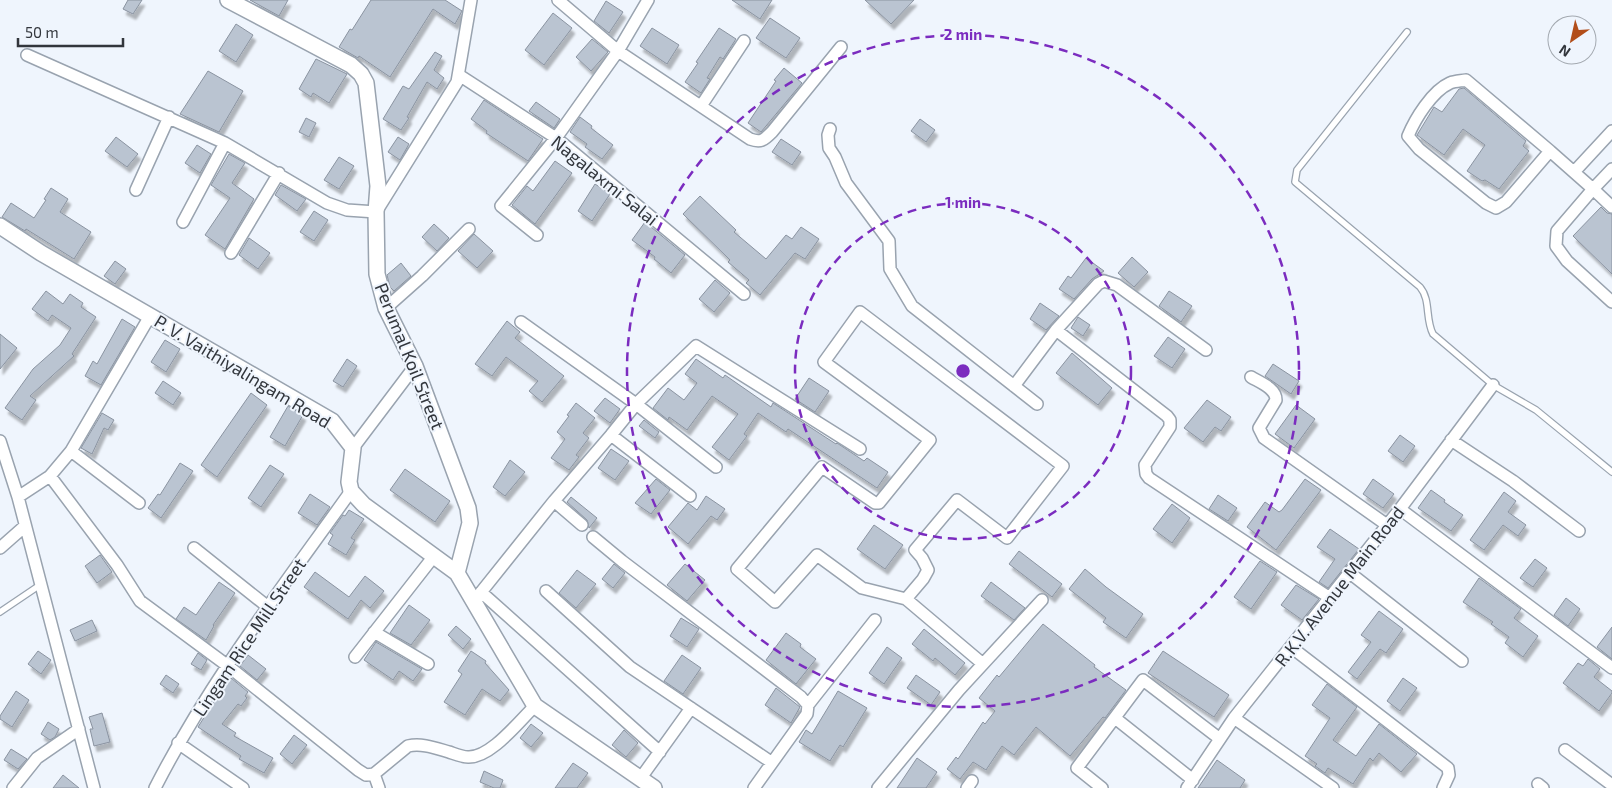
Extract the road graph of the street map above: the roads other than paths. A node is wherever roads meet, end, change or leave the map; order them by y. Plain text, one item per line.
1 (228, 0) edge
2 (471, 0) edge
3 (558, 0) edge
4 (648, 0) edge
5 (1407, 32) dead end
6 (744, 42) dead end
7 (841, 47) dead end
8 (618, 51) junction
9 (27, 56) dead end
10 (459, 75) junction
11 (701, 106) junction
12 (169, 117) junction
13 (830, 129) dead end
14 (1612, 131) edge
15 (556, 138) junction
16 (225, 143) junction
17 (1550, 151) junction
18 (1612, 169) edge
19 (1574, 172) junction
20 (279, 173) junction
21 (1593, 189) junction
22 (136, 190) dead end
23 (1612, 207) edge
24 (376, 212) junction
25 (182, 222) dead end
26 (0, 226) edge
27 (468, 229) dead end
28 (537, 235) dead end
29 (231, 253) dead end
30 (744, 294) dead end
31 (1612, 302) edge
32 (386, 308) junction
33 (150, 316) junction
34 (521, 322) dead end
35 (1056, 330) junction
36 (1206, 350) dead end
37 (415, 366) junction
38 (1251, 377) dead end
39 (1493, 385) junction
40 (1014, 386) junction
41 (636, 404) junction
42 (1037, 404) dead end
43 (611, 435) junction
44 (0, 440) edge
45 (1451, 440) junction
46 (353, 448) junction
47 (860, 449) dead end
48 (71, 451) junction
49 (716, 467) dead end
50 (1612, 472) edge
51 (50, 476) junction
52 (351, 491) junction
53 (690, 496) dead end
54 (18, 497) junction
55 (554, 501) junction
56 (139, 503) dead end
57 (1400, 509) junction
58 (582, 525) dead end
59 (1388, 525) junction
60 (25, 526) junction
61 (1579, 531) dead end
62 (593, 537) dead end
63 (0, 548) edge
64 (194, 548) dead end
65 (434, 556) junction
66 (457, 573) junction
67 (1350, 573) junction
68 (40, 585) junction
69 (546, 591) dead end
70 (477, 597) junction
71 (1330, 598) junction
72 (906, 599) junction
73 (1042, 600) dead end
74 (268, 607) junction
75 (0, 612) edge
76 (875, 620) dead end
77 (374, 632) junction
78 (1290, 647) junction
79 (356, 657) dead end
80 (1462, 661) dead end
81 (428, 664) dead end
82 (983, 664) junction
83 (228, 666) junction
84 (1612, 668) edge
85 (808, 705) junction
86 (535, 706) junction
87 (691, 708) junction
88 (1115, 718) junction
89 (1234, 718) junction
90 (79, 729) junction
91 (1220, 740) junction
92 (178, 743) junction
93 (1566, 750) dead end
94 (660, 752) junction
95 (771, 762) junction
96 (374, 774) junction
97 (640, 779) junction
98 (1190, 784) edge
99 (1612, 784) edge
100 (92, 786) edge
101 (13, 788) edge
102 (155, 788) edge
103 (244, 788) edge
104 (379, 788) edge
105 (654, 788) edge
106 (754, 788) edge
107 (878, 788) edge
108 (1102, 788) edge
109 (1333, 788) edge
110 (1443, 788) edge

1 - 24 street, Perumal Koil Street
2 - 10 street
3 - 8 street
4 - 8 street
5 - 39 lane
6 - 11 street
7 - 11 street
8 - 11 street
8 - 15 street
9 - 12 street
10 - 15 street, Nagalaxmi Salai
10 - 24 street
12 - 16 street
12 - 22 street
13 - 40 street
14 - 19 street
15 - 28 street
15 - 30 street, Nagalaxmi Salai
16 - 20 street
16 - 25 street
17 - 17 street
17 - 19 street
18 - 21 street
19 - 21 street
20 - 24 street
20 - 29 street
21 - 23 street
21 - 31 street
24 - 32 street, Perumal Koil Street
26 - 33 street, P. V. Vaithiyalingam Road
27 - 32 street
32 - 37 street, Perumal Koil Street
33 - 46 street, P. V. Vaithiyalingam Road
33 - 48 street
34 - 41 street
35 - 36 street
35 - 40 street
35 - 71 street
37 - 46 street
37 - 66 street, Perumal Koil Street
38 - 59 street
39 - 45 street, R.K.V. Avenue Main Road
39 - 50 lane
40 - 42 street
41 - 43 street
41 - 47 street
41 - 49 street
43 - 53 street
43 - 55 street
44 - 54 street
45 - 57 street, R.K.V. Avenue Main Road
45 - 61 street
46 - 52 street
48 - 51 street
48 - 56 street
51 - 54 street
51 - 83 street
52 - 65 street
52 - 74 street, Lingam Rice Mill Street
54 - 60 street
55 - 58 street
55 - 70 street
57 - 59 street, R.K.V. Avenue Main Road
57 - 84 street
59 - 67 street, R.K.V. Avenue Main Road
60 - 63 street
60 - 68 street
62 - 85 street
64 - 74 street
65 - 66 street
65 - 77 street
66 - 70 street
67 - 71 street, R.K.V. Avenue Main Road
67 - 80 street
68 - 75 lane
68 - 90 street
69 - 87 street
70 - 86 street
70 - 94 street
71 - 78 street, R.K.V. Avenue Main Road
72 - 72 street
72 - 82 street
73 - 82 street
74 - 83 street, Lingam Rice Mill Street
76 - 85 street
77 - 79 street
77 - 81 street
78 - 89 street, R.K.V. Avenue Main Road
78 - 110 street
82 - 107 street
83 - 92 street, Lingam Rice Mill Street
83 - 96 street
85 - 95 street
86 - 96 street
86 - 97 street
87 - 94 street
87 - 95 street
88 - 91 street
88 - 98 street
88 - 108 street
89 - 91 street, R.K.V. Avenue Main Road
89 - 109 street
90 - 100 street
90 - 101 street
91 - 98 street, R.K.V. Avenue Main Road
92 - 102 street, Lingam Rice Mill Street
92 - 103 street
93 - 99 street
94 - 97 street
95 - 106 street
96 - 104 street
97 - 105 street

